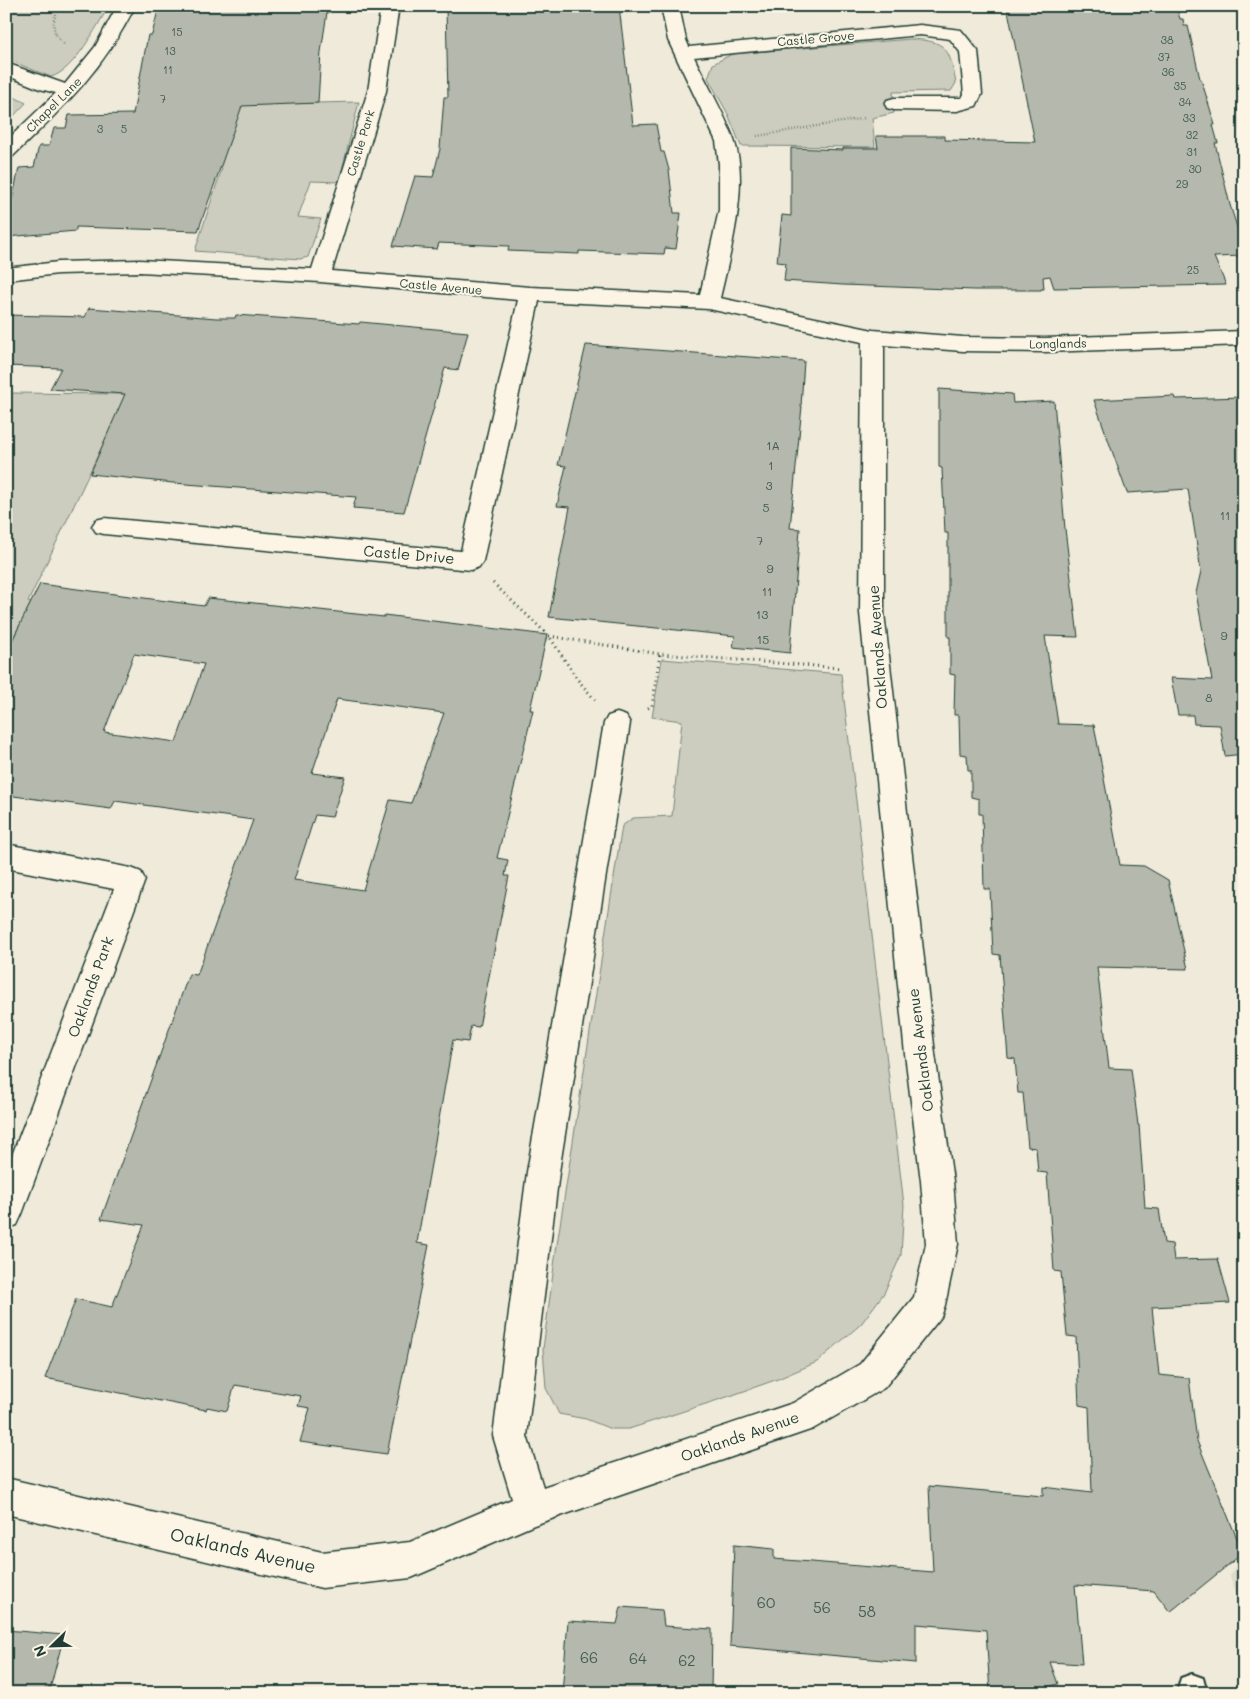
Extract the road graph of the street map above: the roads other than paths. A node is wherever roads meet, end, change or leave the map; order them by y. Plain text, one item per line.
1 (126, 6) edge
2 (390, 6) edge
3 (670, 6) edge
4 (957, 17) dead end
5 (947, 33) junction
6 (684, 53) junction
7 (6, 68) edge
8 (69, 91) junction
9 (894, 104) road end
10 (6, 152) edge
11 (6, 274) edge
12 (320, 276) junction
13 (530, 294) junction
14 (709, 302) junction
15 (873, 337) junction
16 (1244, 338) edge
17 (104, 526) dead end
18 (617, 723) road end
19 (6, 856) edge
20 (6, 1214) edge
21 (6, 1496) edge
22 (532, 1508) junction

1 - 8 street, Chapel Lane
2 - 12 street, Castle Park
3 - 6 street
4 - 5 street
5 - 6 street, Castle Grove
5 - 9 street
6 - 14 street
7 - 8 street
8 - 10 street, Chapel Lane
11 - 12 street, Castle Avenue
12 - 13 street, Castle Avenue
13 - 14 street, Castle Avenue
13 - 17 street, Castle Drive
14 - 15 street, Castle Avenue
15 - 16 street, Longlands
15 - 22 street, Oaklands Avenue
18 - 22 street
19 - 20 street, Oaklands Park
21 - 22 street, Oaklands Avenue

